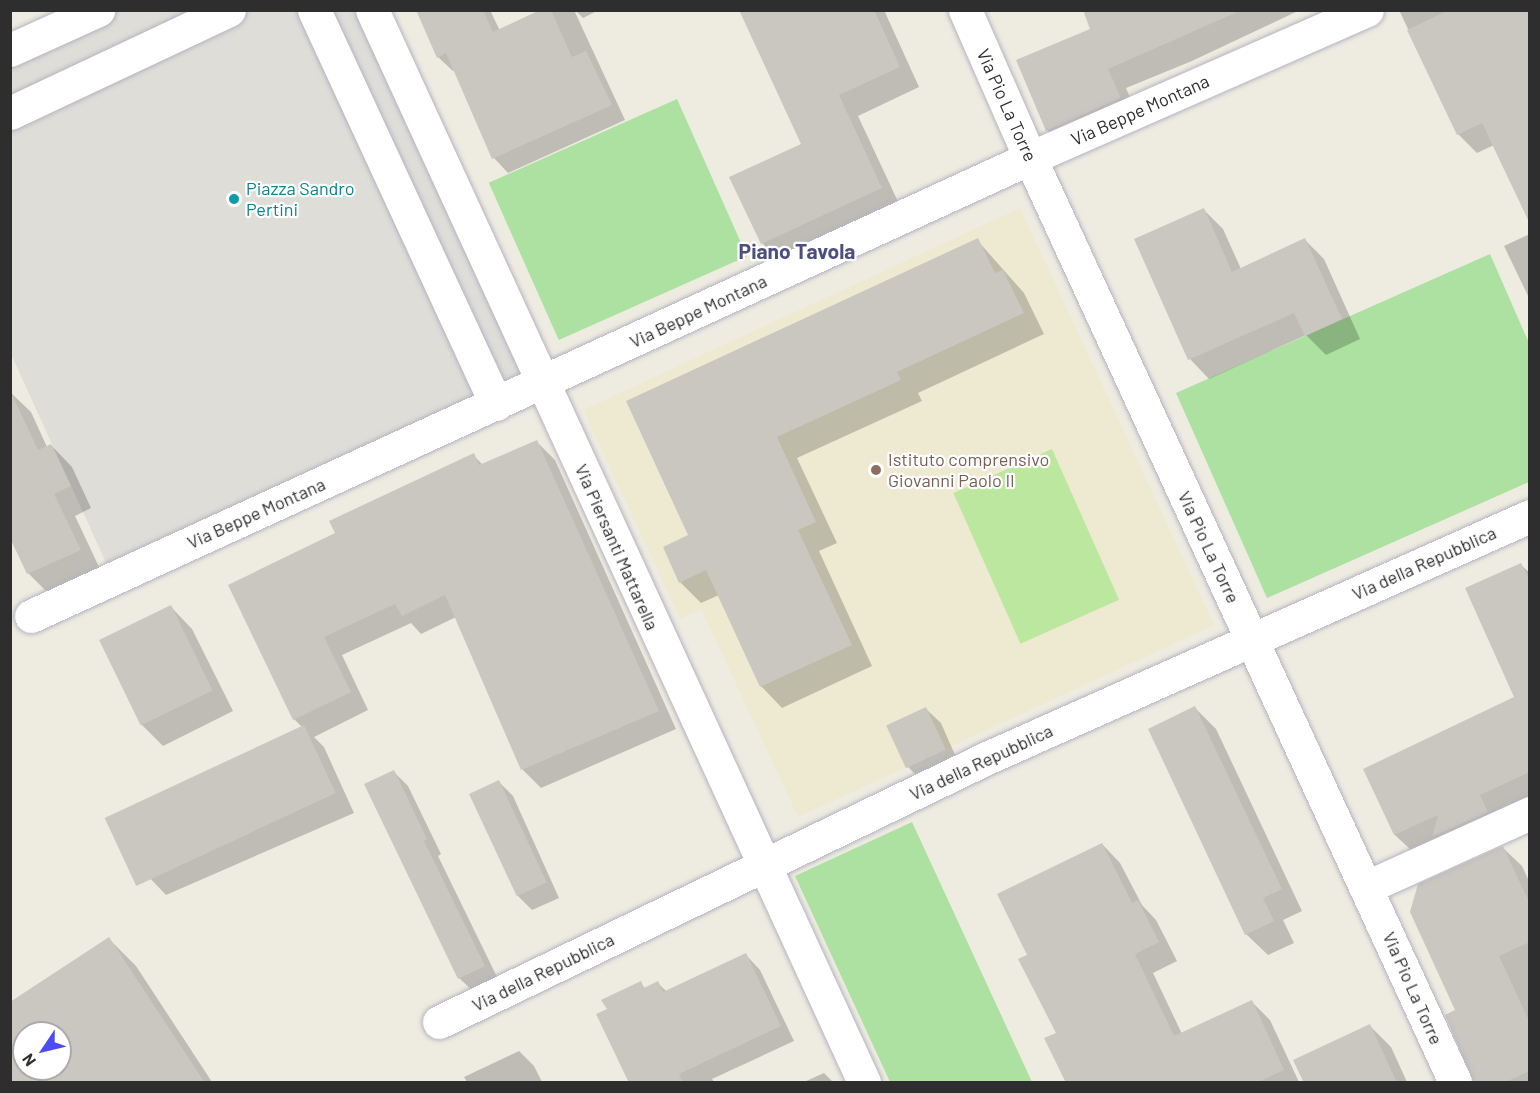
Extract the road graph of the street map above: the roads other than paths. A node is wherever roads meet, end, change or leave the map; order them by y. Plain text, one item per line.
1 (98, 10) edge
2 (229, 10) edge
3 (314, 10) edge
4 (372, 10) edge
5 (965, 10) edge
6 (1367, 10) edge
7 (52, 20) edge
8 (10, 50) edge
9 (10, 113) edge
10 (1030, 159) junction
11 (542, 383) junction
12 (496, 404) junction
13 (1530, 516) edge
14 (31, 616) dead end
15 (1252, 639) junction
16 (1530, 813) edge
17 (763, 866) junction
18 (1367, 887) junction
19 (439, 1022) dead end
20 (864, 1083) edge
21 (1455, 1083) edge

1 - 7 street
2 - 9 street
3 - 12 street
4 - 11 street, Via Piersanti Mattarella
5 - 10 street, Via Pio La Torre
6 - 10 street, Via Beppe Montana
7 - 8 street
10 - 11 street, Via Beppe Montana
10 - 15 street, Via Pio La Torre
11 - 12 street, Via Beppe Montana
11 - 17 street, Via Piersanti Mattarella
12 - 14 street, Via Beppe Montana
13 - 15 street, Via della Repubblica
15 - 17 street, Via della Repubblica
15 - 18 street, Via Pio La Torre
16 - 18 street
17 - 19 street, Via della Repubblica
17 - 20 street, Via Piersanti Mattarella
18 - 21 street, Via Pio La Torre

